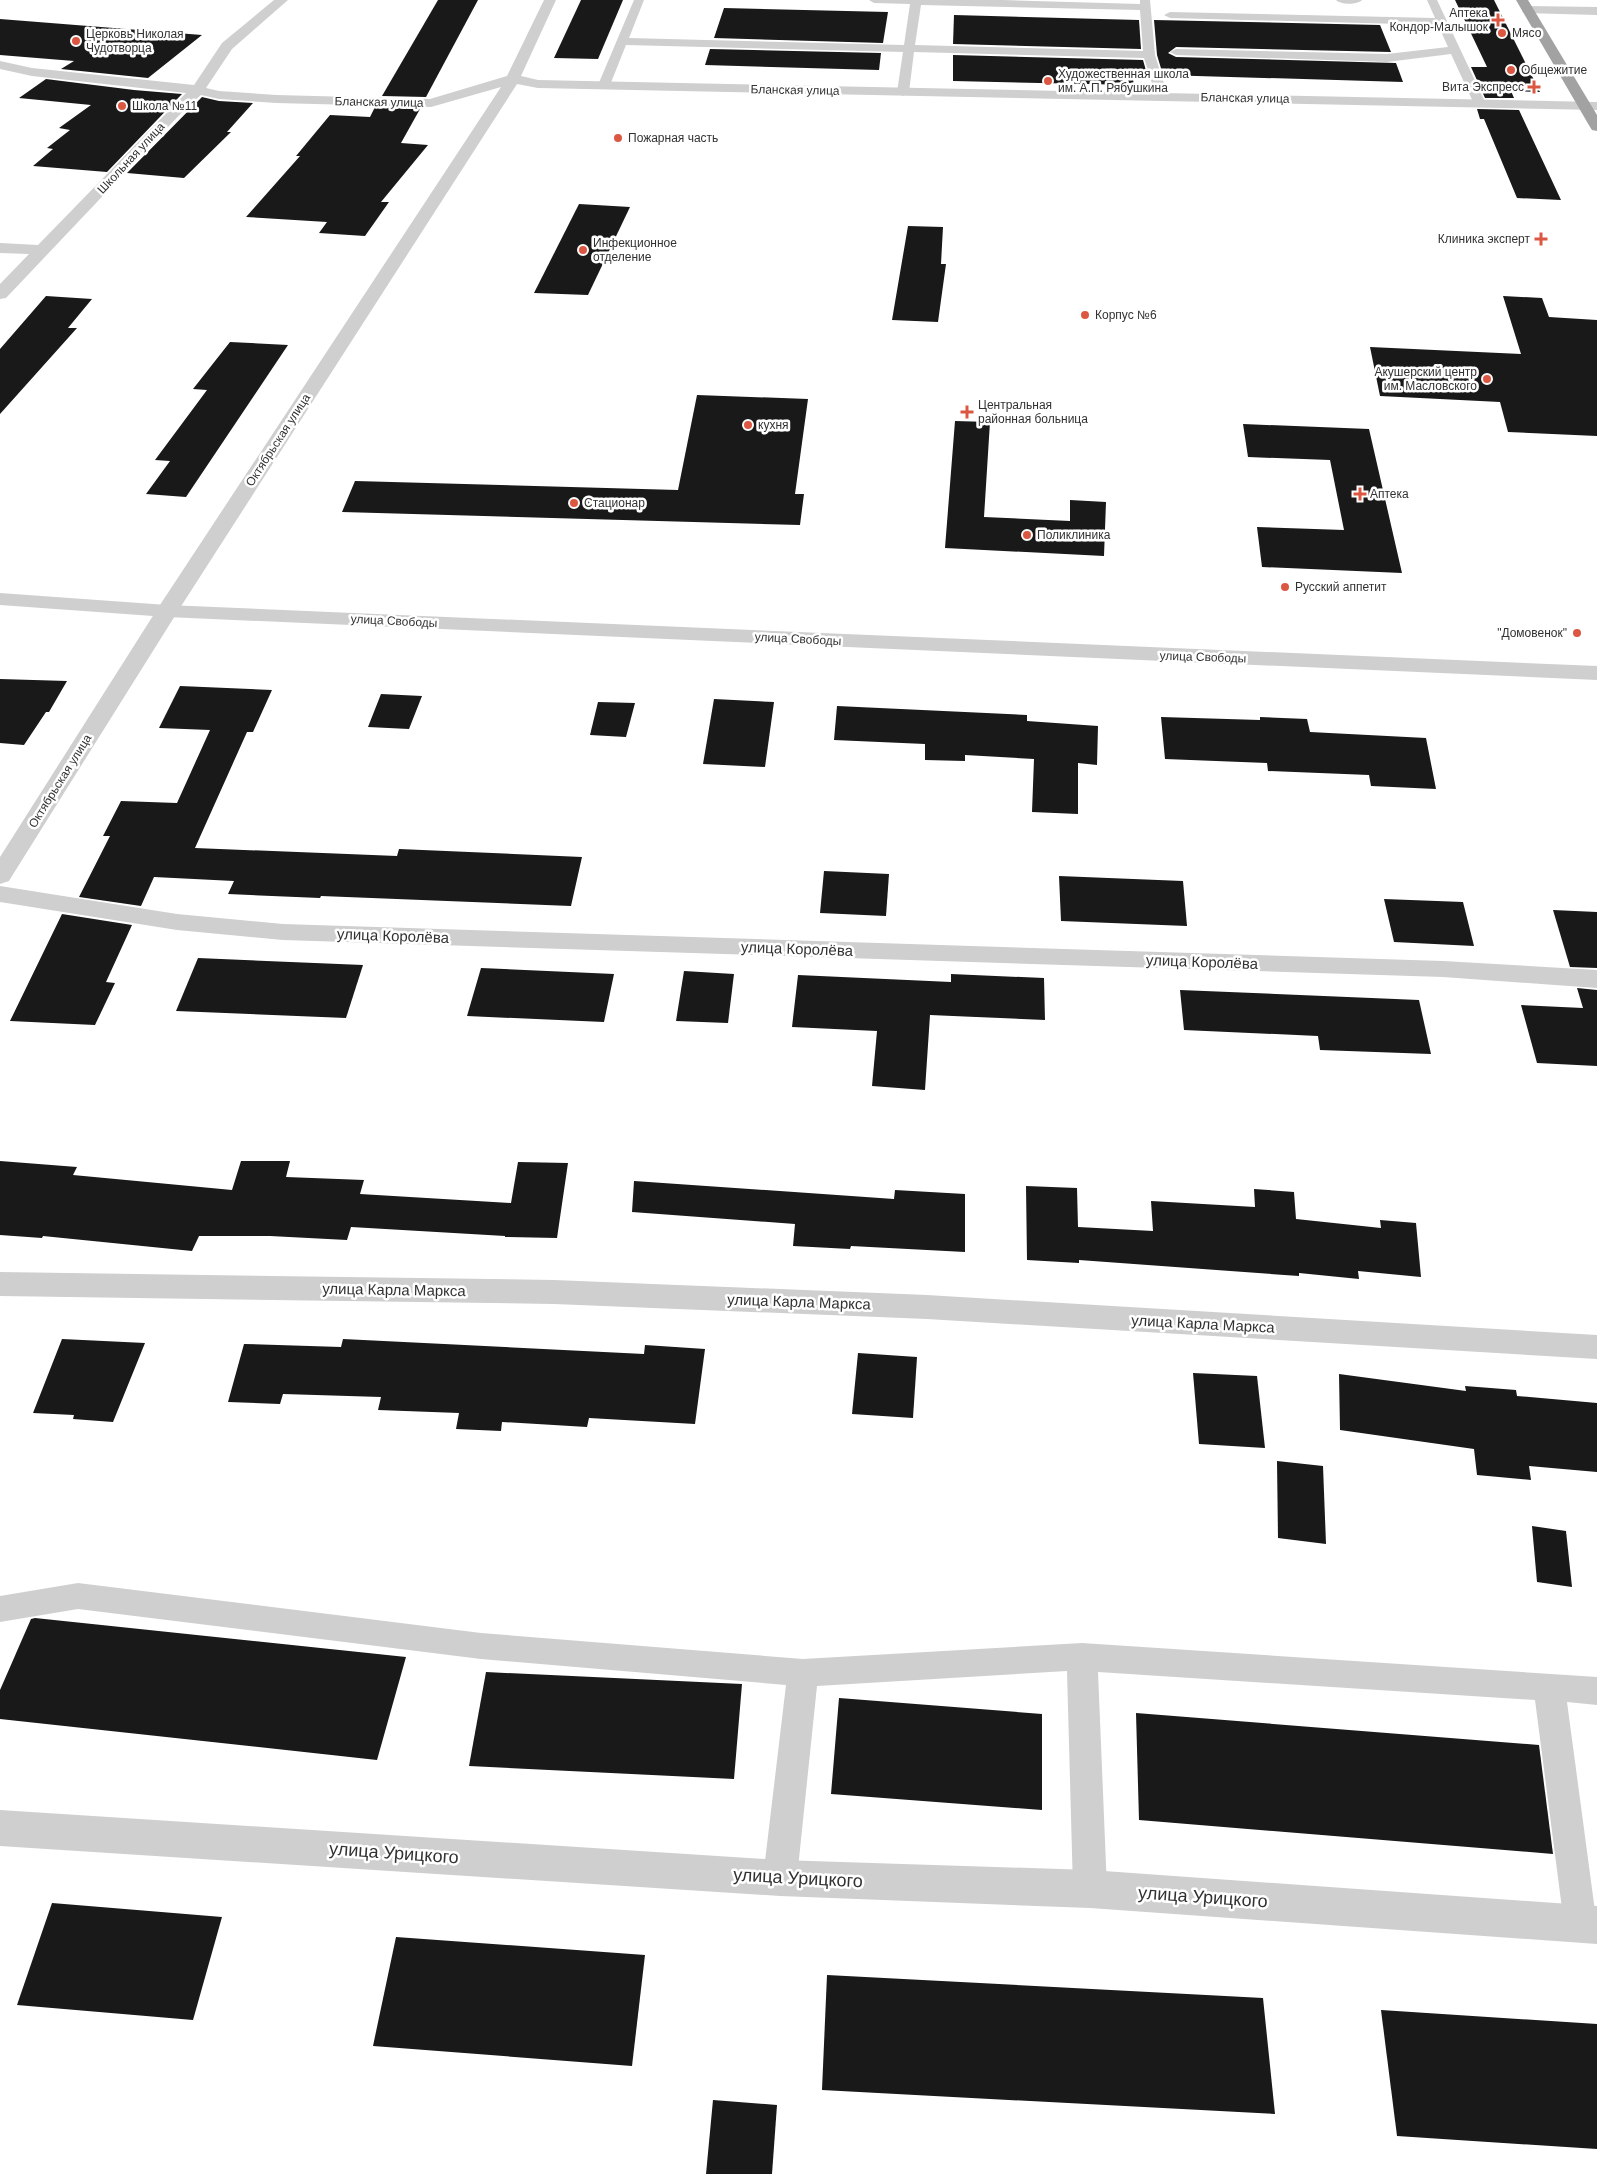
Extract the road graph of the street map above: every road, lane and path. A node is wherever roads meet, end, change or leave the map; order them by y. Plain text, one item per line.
1 (282, 0) edge
2 (550, 0) edge
3 (639, 0) edge
4 (874, 0) edge
5 (1341, 0) edge
6 (1357, 0) edge
7 (1432, 0) edge
8 (916, 1) edge
9 (1146, 4) edge
10 (1525, 5) edge
11 (1597, 11) edge
12 (1170, 15) dead end
13 (1442, 22) junction
14 (622, 41) junction
15 (910, 49) junction
16 (1454, 50) junction
17 (1176, 52) dead end
18 (1149, 55) junction
19 (0, 65) edge
20 (513, 79) junction
21 (604, 85) junction
22 (198, 90) junction
23 (903, 92) junction
24 (1162, 96) junction
25 (1480, 104) junction
26 (1590, 106) edge
27 (1597, 126) edge
28 (0, 248) edge
29 (44, 250) junction
30 (0, 294) edge
31 (0, 598) edge
32 (167, 611) junction
33 (1597, 673) edge
34 (0, 876) edge
35 (0, 894) edge
36 (1597, 979) edge
37 (0, 1284) edge
38 (1597, 1347) edge
39 (0, 1609) edge
40 (1082, 1657) junction
41 (803, 1673) junction
42 (1549, 1687) junction
43 (1597, 1691) edge
44 (0, 1828) edge
45 (780, 1878) junction
46 (1090, 1888) junction
47 (1589, 1925) edge

1 - 22 street, Школьная улица
2 - 20 street, Октябрьская улица
3 - 14 lane
4 - 8 lane
5 - 6 lane
7 - 13 lane
8 - 9 lane
8 - 15 lane
9 - 18 lane
10 - 11 street
10 - 26 highway
12 - 13 lane
13 - 16 lane
14 - 15 lane
14 - 21 lane
15 - 18 lane
15 - 23 lane
16 - 17 lane
16 - 25 lane
18 - 24 lane
19 - 22 street, Бланская улица
20 - 21 street, Бланская улица
20 - 22 street, Бланская улица
20 - 32 street, Октябрьская улица
21 - 23 street, Бланская улица
22 - 29 street, Школьная улица
23 - 24 street, Бланская улица
24 - 25 street, Бланская улица
25 - 26 street, Бланская улица
26 - 27 highway
28 - 29 street
29 - 30 street, Школьная улица
31 - 32 street, улица Свободы
32 - 33 street, улица Свободы
32 - 34 street, Октябрьская улица
35 - 36 street, улица Королёва
37 - 38 street, улица Карла Маркса
39 - 41 lane
40 - 41 lane
40 - 42 lane
40 - 46 lane
41 - 45 lane
42 - 43 lane
42 - 47 lane
44 - 45 street, улица Урицкого
45 - 46 street, улица Урицкого
46 - 47 street, улица Урицкого

